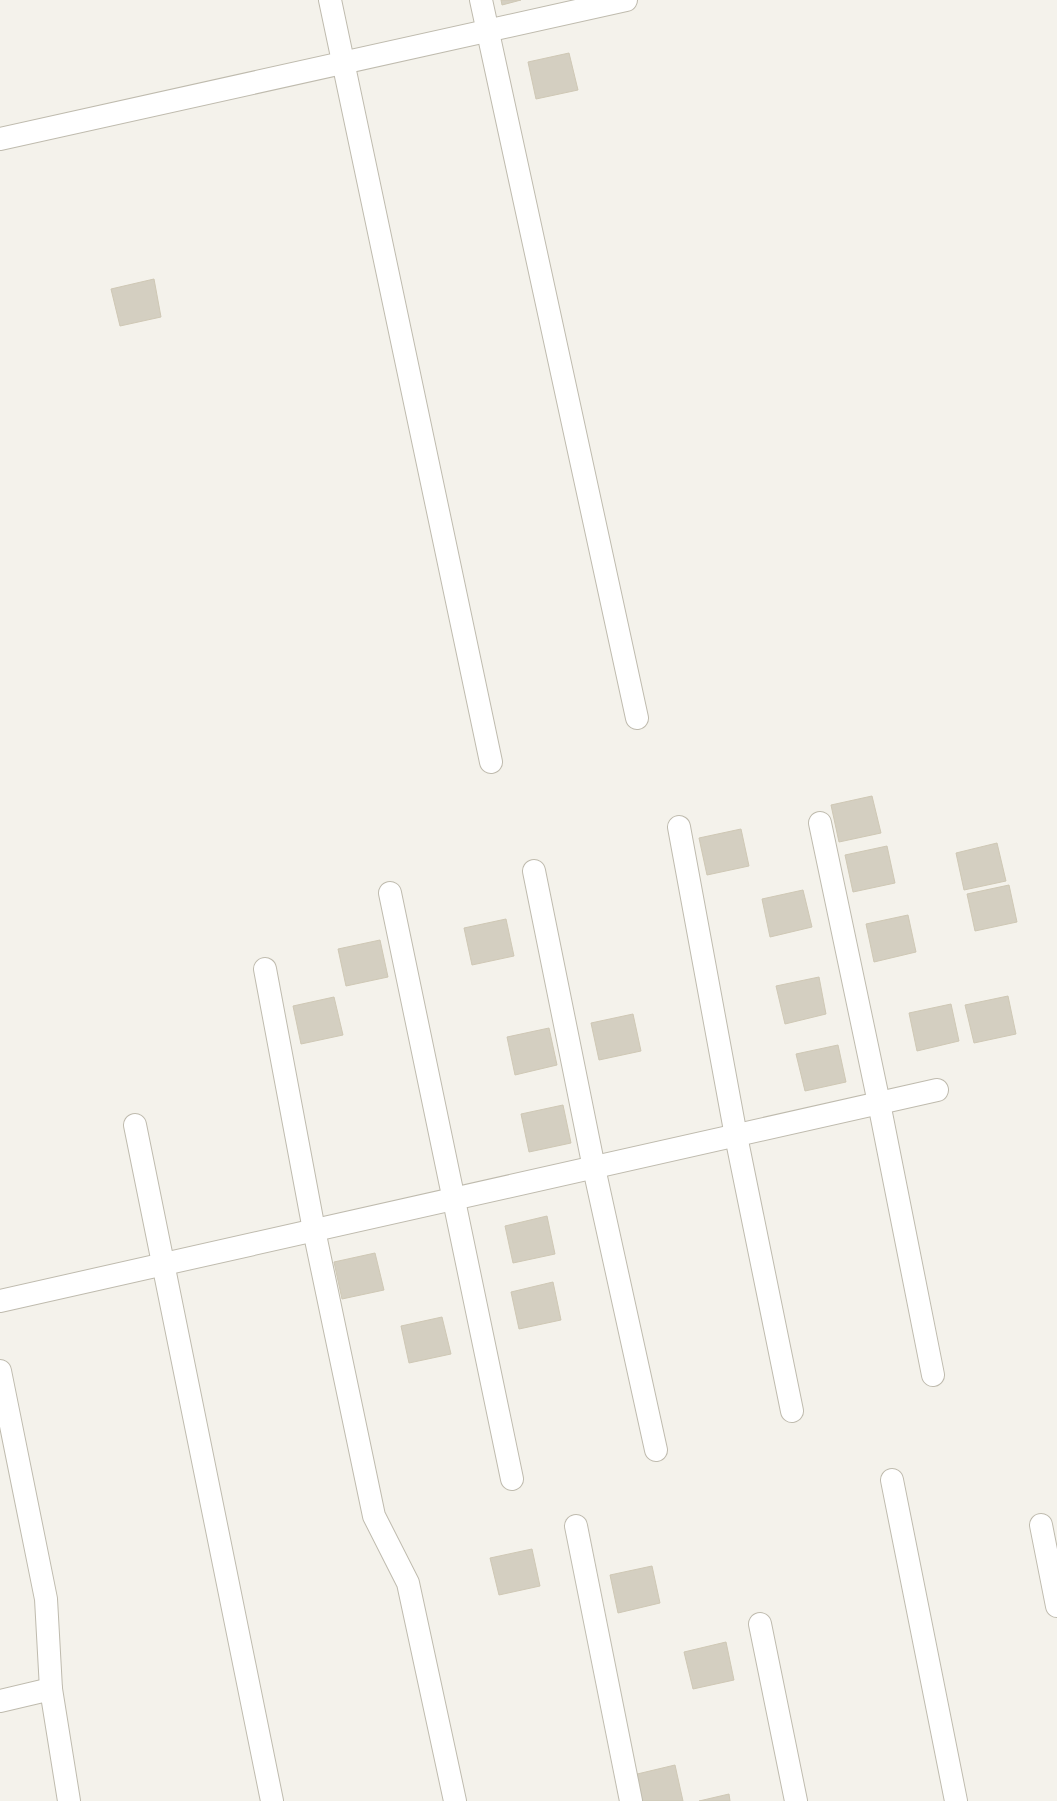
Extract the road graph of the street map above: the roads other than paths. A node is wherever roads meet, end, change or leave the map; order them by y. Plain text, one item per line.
1 (330, 0) edge
2 (481, 0) edge
3 (626, 0) edge
4 (488, 30) junction
5 (343, 62) junction
6 (0, 139) edge
7 (637, 718) dead end
8 (491, 762) dead end
9 (820, 823) dead end
10 (679, 827) dead end
11 (534, 871) dead end
12 (390, 893) dead end
13 (265, 969) dead end
14 (937, 1090) dead end
15 (879, 1103) junction
16 (135, 1125) dead end
17 (736, 1136) junction
18 (594, 1168) junction
19 (455, 1199) junction
20 (314, 1230) junction
21 (164, 1264) junction
22 (0, 1301) edge
23 (0, 1371) edge
24 (933, 1375) dead end
25 (792, 1411) dead end
26 (656, 1450) dead end
27 (512, 1479) dead end
28 (892, 1480) dead end
29 (1041, 1525) dead end
30 (576, 1526) dead end
31 (1056, 1598) edge
32 (760, 1624) dead end
33 (51, 1689) junction
34 (0, 1700) edge
35 (69, 1801) edge
36 (272, 1801) edge
37 (455, 1801) edge
38 (631, 1801) edge
39 (796, 1801) edge
40 (956, 1801) edge

1 - 5 street
2 - 4 street
3 - 4 street
4 - 5 street
4 - 7 street
5 - 6 street
5 - 8 street
9 - 15 street
10 - 17 street
11 - 18 street
12 - 19 street
13 - 20 street
14 - 15 street
15 - 17 street
15 - 24 street
16 - 21 street
17 - 18 street
17 - 25 street
18 - 19 street
18 - 26 street
19 - 20 street
19 - 27 street
20 - 21 street
20 - 37 street
21 - 22 street
21 - 36 street
23 - 33 street
28 - 40 street
29 - 31 street
30 - 38 street
32 - 39 street
33 - 34 street
33 - 35 street

